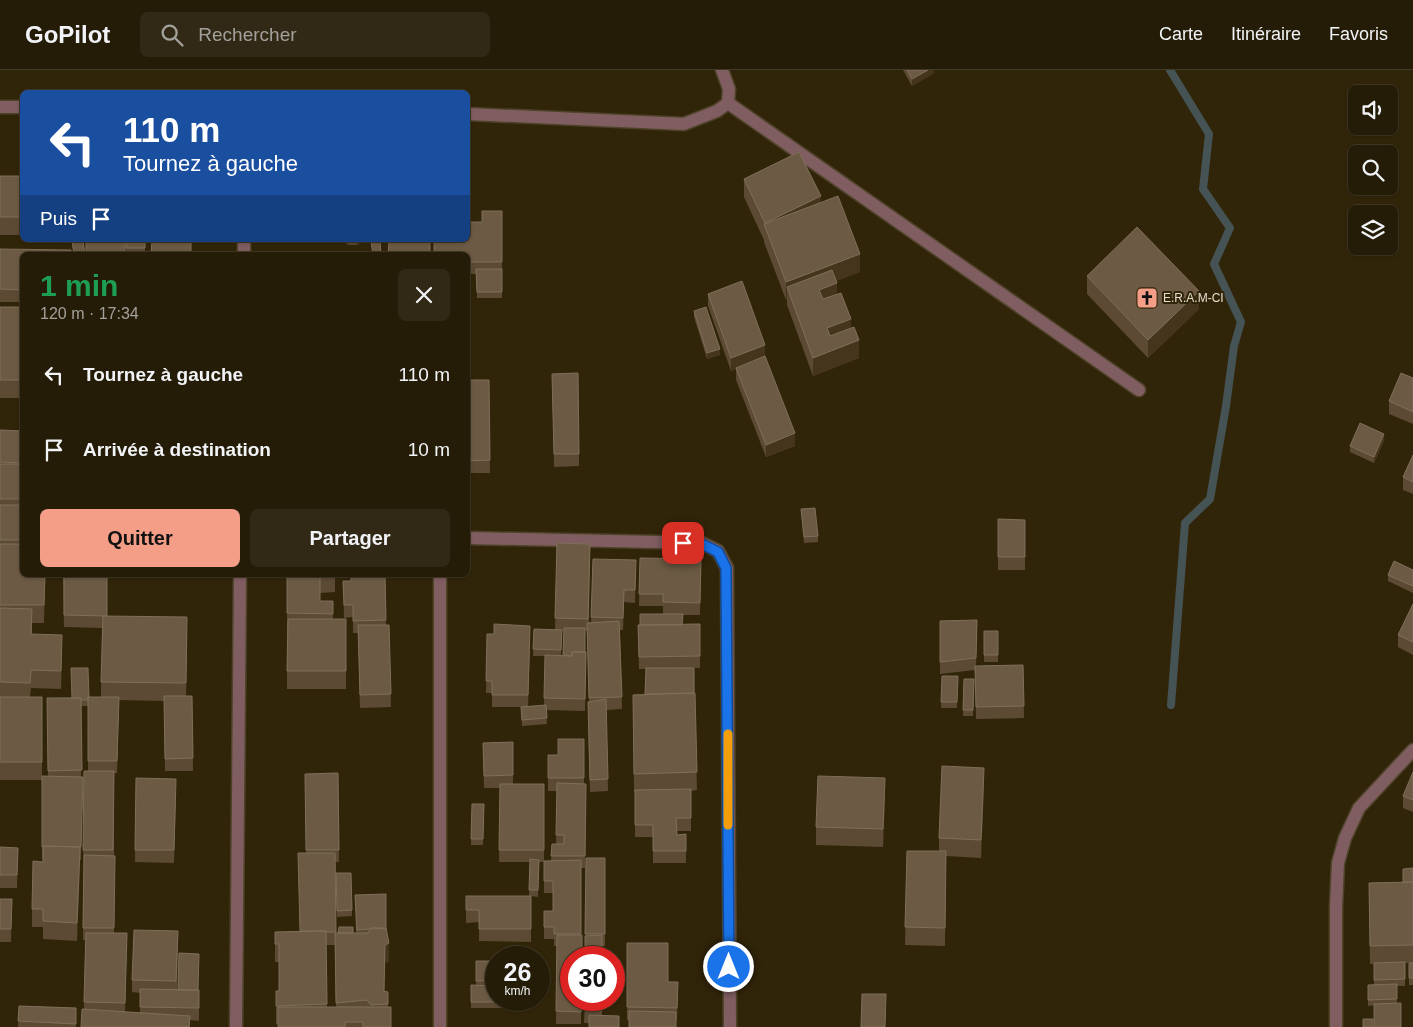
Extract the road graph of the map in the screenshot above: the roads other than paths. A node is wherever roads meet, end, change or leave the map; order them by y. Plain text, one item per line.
1 (722, 70) edge
2 (728, 102) junction
3 (0, 107) edge
4 (20, 107) edge
5 (470, 114) edge
6 (1139, 390) dead end
7 (470, 538) edge
8 (240, 577) edge
9 (440, 577) edge
10 (1413, 750) edge
11 (236, 1027) edge
12 (440, 1027) edge
13 (730, 1027) edge
14 (1336, 1027) edge

1 - 2 street
2 - 5 street
2 - 6 street
3 - 4 street
7 - 13 street
8 - 11 street
9 - 12 street
10 - 14 street

